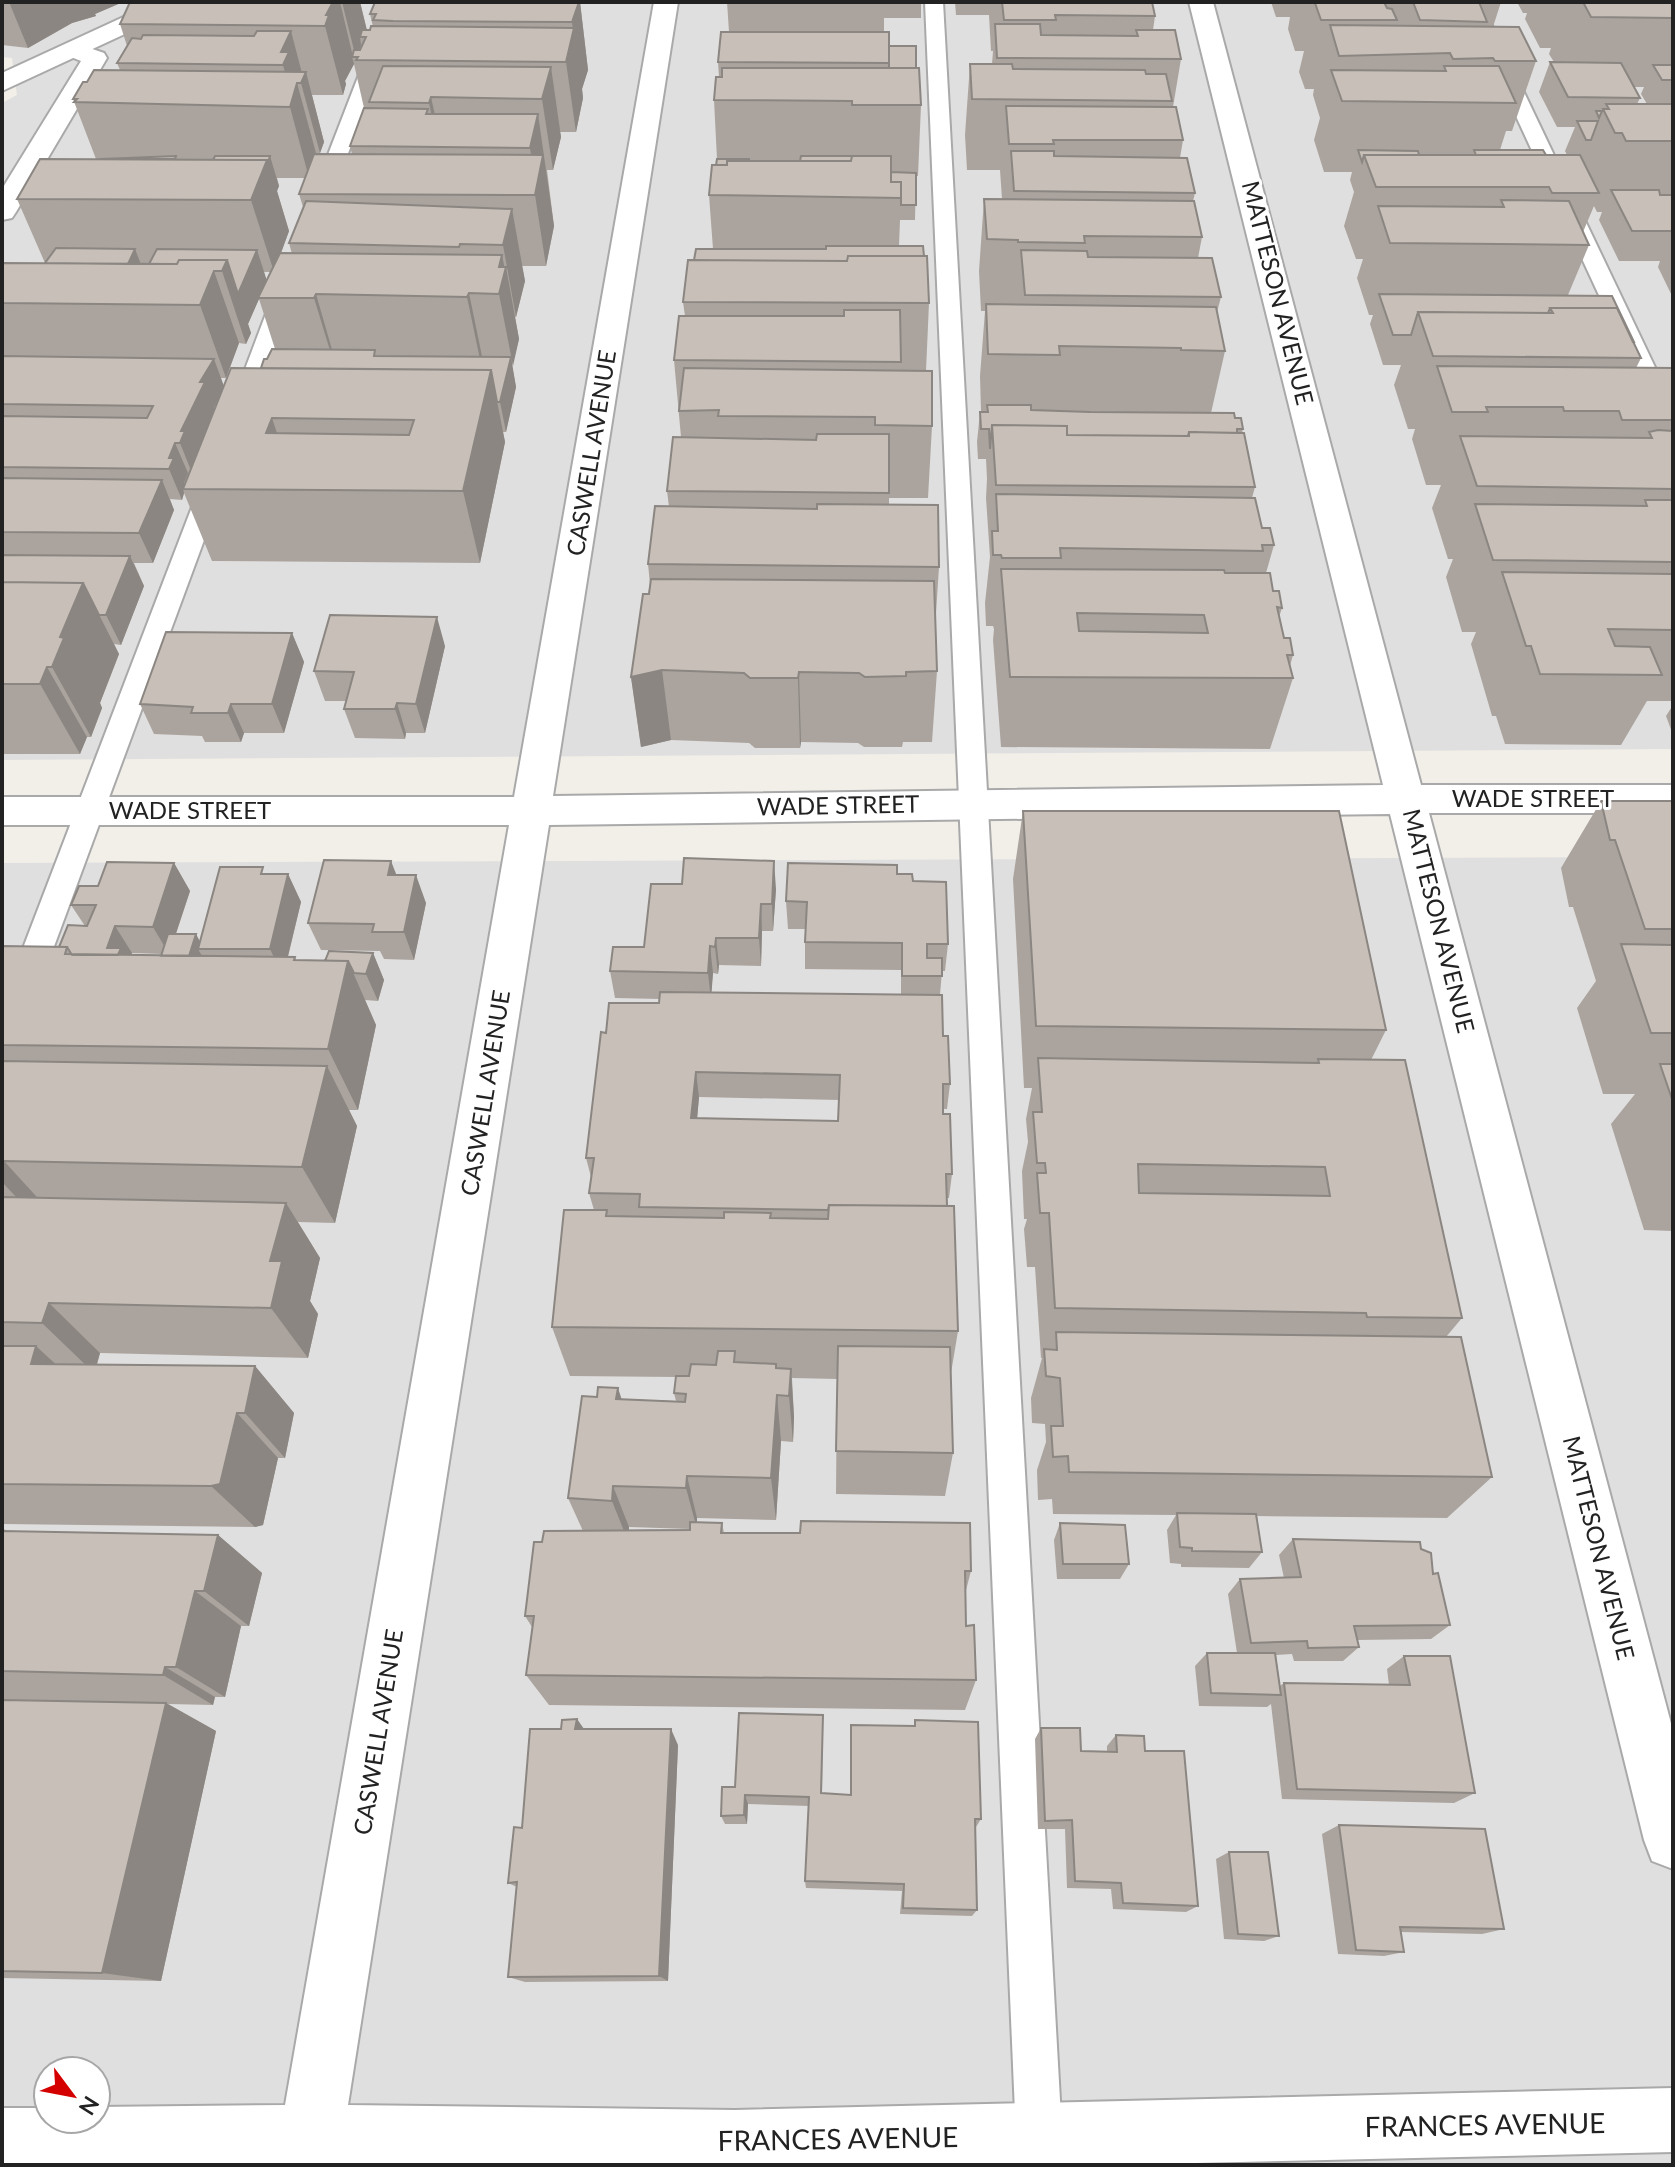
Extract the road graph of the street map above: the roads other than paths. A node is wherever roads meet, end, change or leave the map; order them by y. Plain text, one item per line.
1 (175, 2) edge
2 (396, 2) edge
3 (666, 2) edge
4 (934, 2) edge
5 (1201, 2) edge
6 (1472, 2) edge
7 (75, 50) junction
8 (8, 77) edge
9 (2, 212) edge
10 (312, 224) edge
11 (295, 268) edge
12 (234, 428) edge
13 (1673, 429) edge
14 (217, 472) edge
15 (1407, 799) junction
16 (1673, 799) edge
17 (971, 804) junction
18 (2, 811) edge
19 (88, 811) junction
20 (533, 811) junction
21 (2, 1044) edge
22 (1673, 1840) edge
23 (1673, 2120) edge
24 (1039, 2136) junction
25 (2, 2140) edge
26 (292, 2151) edge
27 (744, 2153) edge

1 - 7 street
2 - 10 lane
3 - 20 street, CASWELL AVENUE
4 - 17 lane
5 - 15 street, MATTESON AVENUE
6 - 13 lane
7 - 8 street
7 - 9 street
11 - 12 lane
14 - 19 lane
15 - 16 street, WADE STREET
15 - 17 street, WADE STREET
15 - 22 street, MATTESON AVENUE
17 - 20 street, WADE STREET
17 - 24 lane
18 - 19 street, WADE STREET
19 - 20 street, WADE STREET
19 - 21 lane
20 - 26 street, CASWELL AVENUE
23 - 24 street, FRANCES AVENUE
24 - 27 street, FRANCES AVENUE
25 - 26 street, FRANCES AVENUE
26 - 27 street, FRANCES AVENUE

